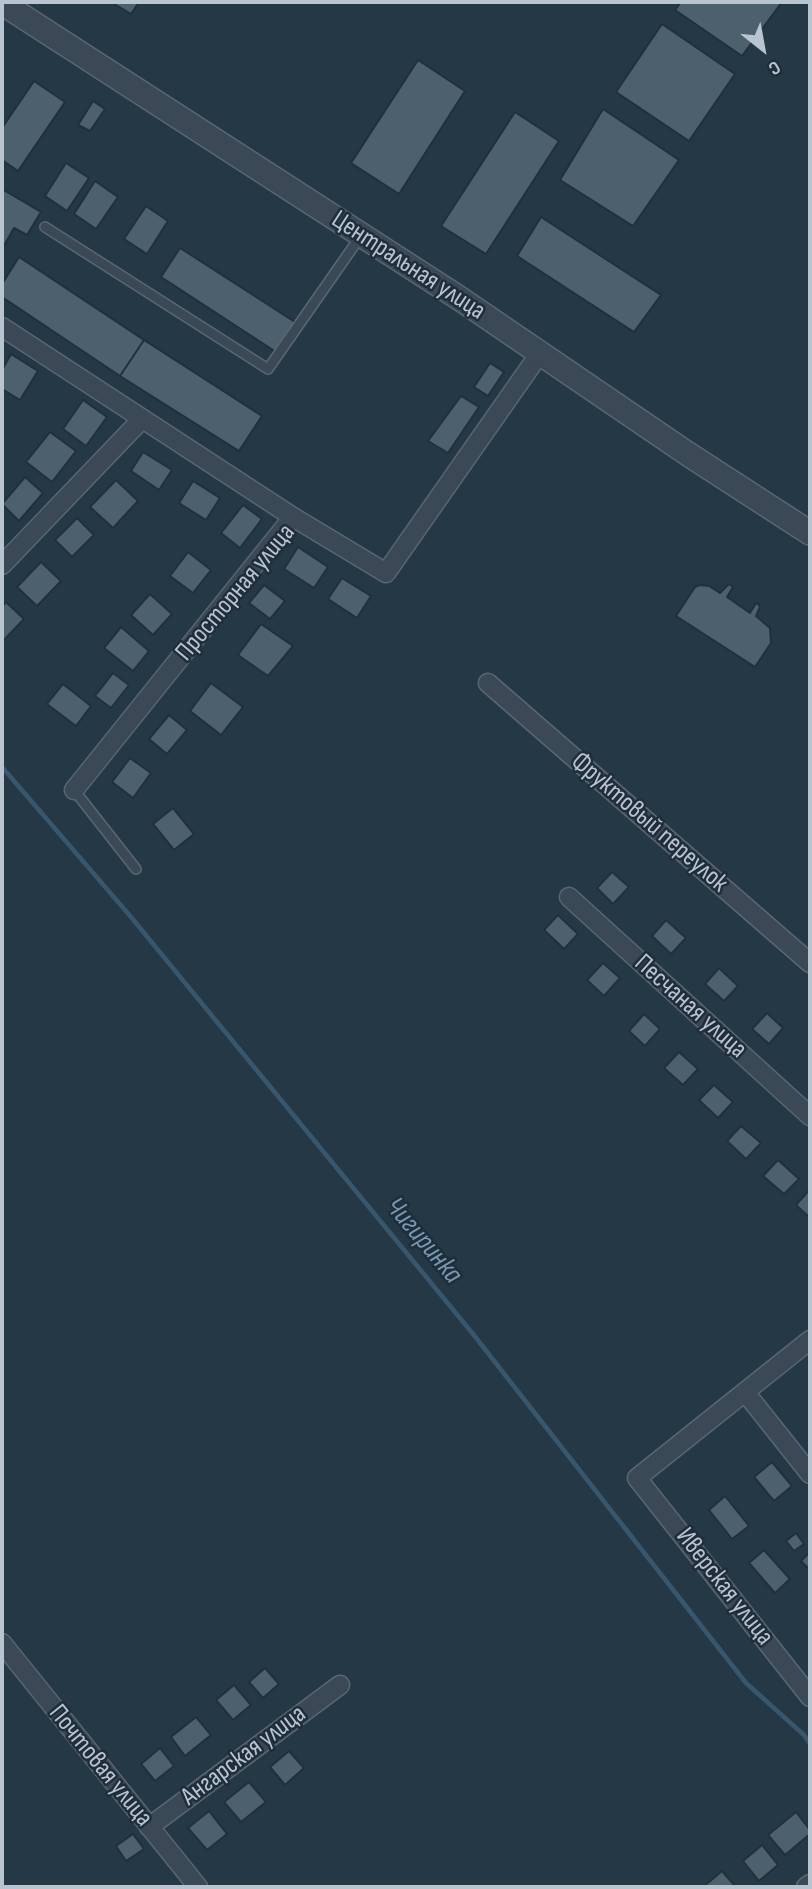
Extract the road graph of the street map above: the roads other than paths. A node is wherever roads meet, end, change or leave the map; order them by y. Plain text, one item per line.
1 (2, 3) edge
2 (45, 227) dead end
3 (362, 235) junction
4 (3, 331) edge
5 (540, 353) junction
6 (142, 419) junction
7 (293, 517) junction
8 (810, 533) edge
9 (2, 565) edge
10 (488, 683) dead end
11 (74, 790) joint
12 (136, 869) dead end
13 (569, 897) dead end
14 (810, 963) edge
15 (810, 1116) edge
16 (810, 1340) edge
17 (744, 1392) junction
18 (810, 1474) edge
19 (2, 1643) edge
20 (340, 1685) dead end
21 (810, 1697) edge
22 (149, 1827) junction
23 (198, 1887) edge

1 - 3 street, Центральная улица
2 - 3 lane
3 - 5 street, Центральная улица
4 - 6 street
5 - 7 street, Просторная улица
5 - 8 street, Центральная улица
6 - 7 street
6 - 9 street
7 - 11 street, Просторная улица
10 - 14 street, Фруктовый переулок
11 - 12 lane
13 - 15 street, Песчаная улица
16 - 17 street
17 - 18 street
17 - 21 street, Иверская улица
19 - 22 street, Почтовая улица
20 - 22 street, Ангарская улица
22 - 23 street, Почтовая улица

